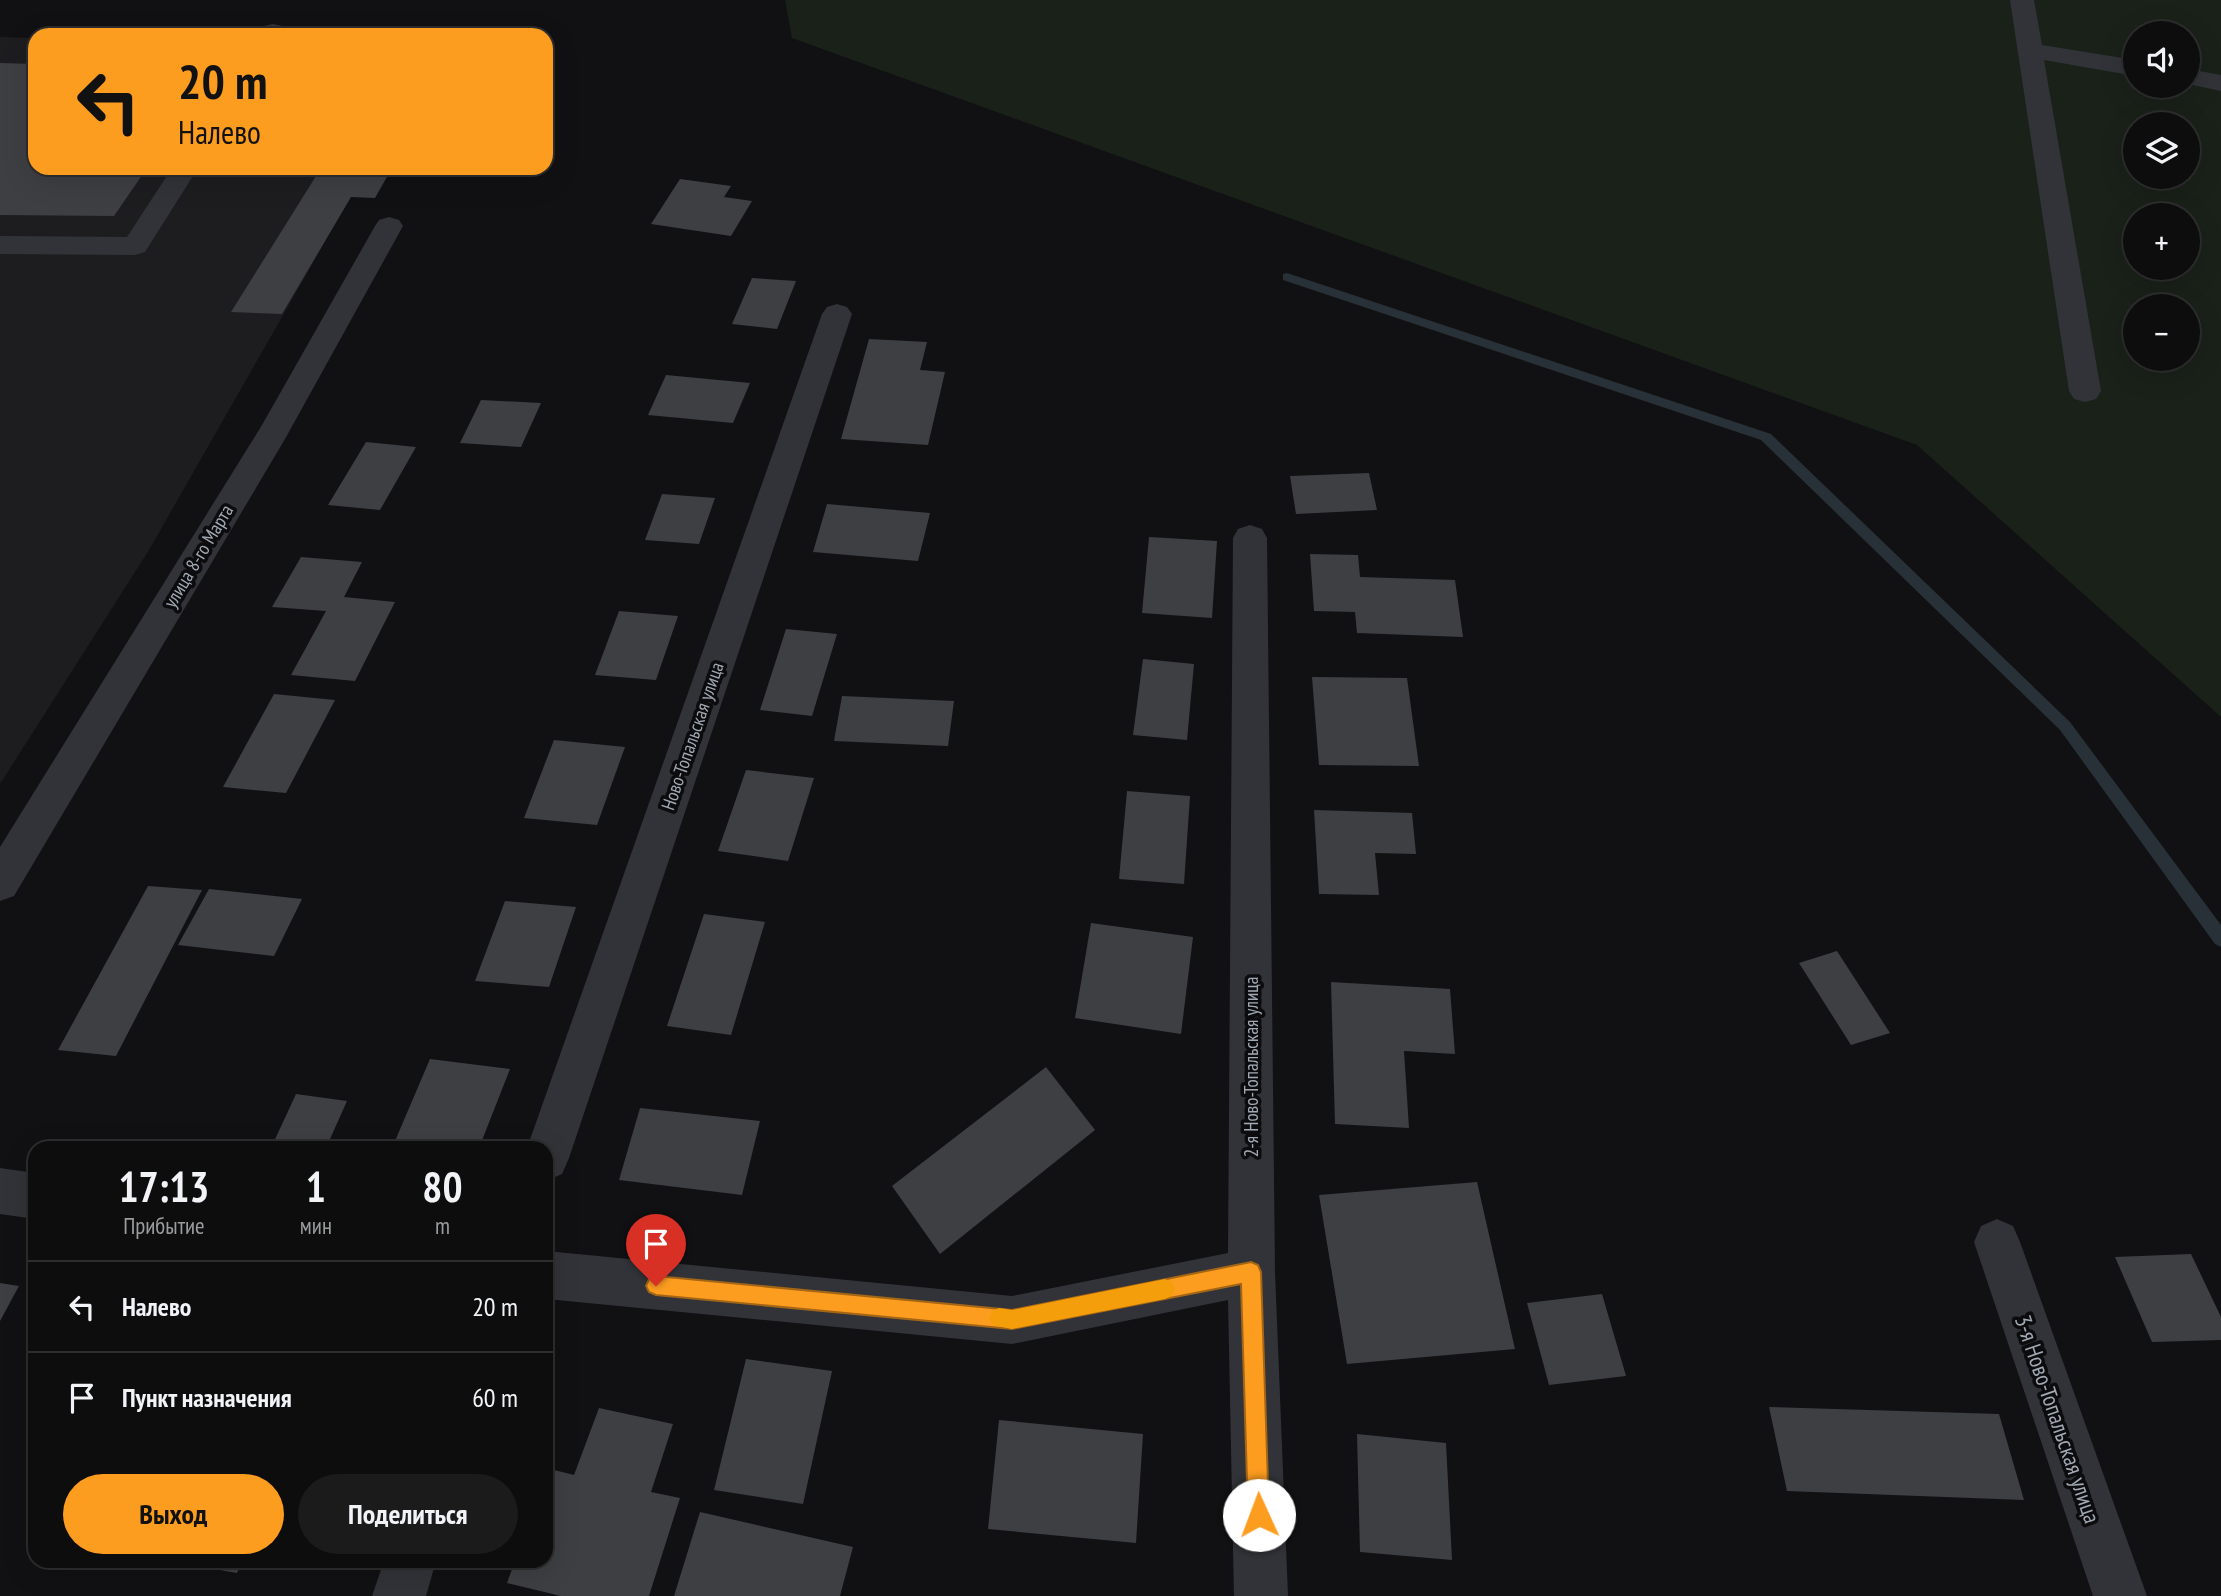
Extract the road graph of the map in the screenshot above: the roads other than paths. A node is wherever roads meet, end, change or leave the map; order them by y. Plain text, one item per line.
1 (2022, 0) edge
2 (2030, 50) junction
3 (2123, 66) edge
4 (2200, 79) edge
5 (2221, 83) edge
6 (181, 175) edge
7 (389, 226) dead end
8 (0, 245) edge
9 (837, 314) dead end
10 (2085, 391) dead end
11 (1250, 538) dead end
12 (0, 883) edge
13 (552, 1141) edge
14 (0, 1191) edge
15 (28, 1195) edge
16 (1997, 1242) dead end
17 (1251, 1272) junction
18 (553, 1276) edge
19 (408, 1568) edge
20 (399, 1596) edge
21 (1261, 1596) edge
22 (2120, 1596) edge

1 - 2 street
2 - 3 street
2 - 10 street
4 - 5 street
6 - 8 street
7 - 12 street, улица 8-го Марта
9 - 13 street, Ново-Топальская улица
11 - 17 street, 2-я Ново-Топальская улица
14 - 15 street
16 - 22 street, 3-я Ново-Топальская улица
17 - 18 street
17 - 21 street, 2-я Ново-Топальская улица
19 - 20 street

